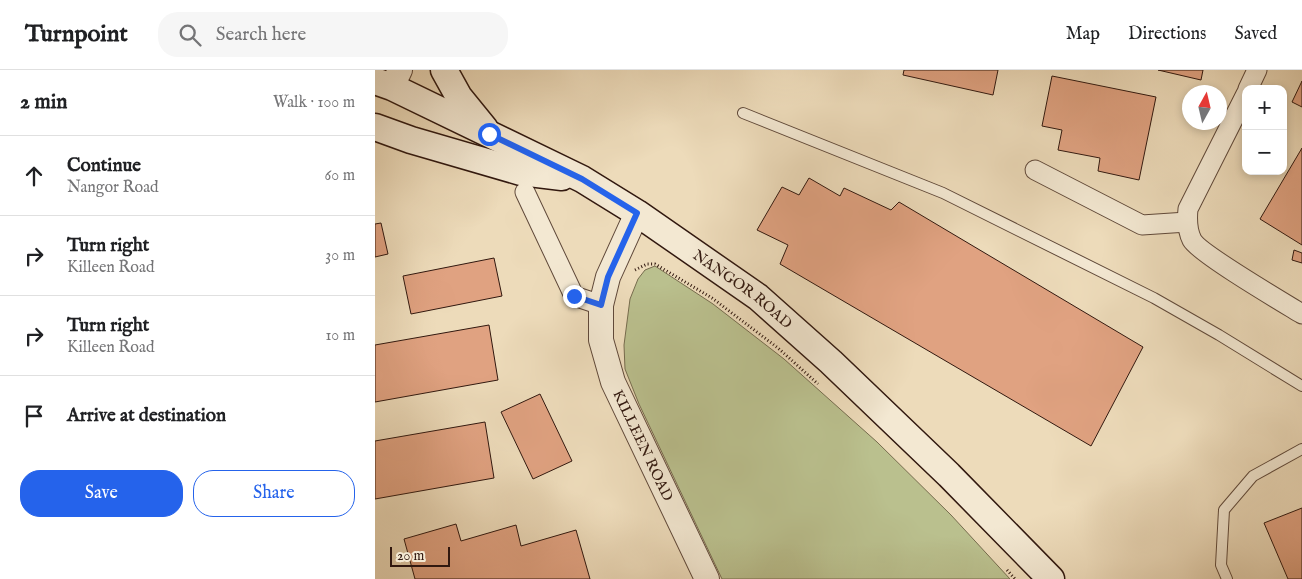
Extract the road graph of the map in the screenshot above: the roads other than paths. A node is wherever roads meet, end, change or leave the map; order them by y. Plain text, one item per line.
1 (444, 70) edge
2 (1257, 70) edge
3 (389, 79) edge
4 (1250, 85) edge
5 (1242, 102) edge
6 (743, 113) dead end
7 (375, 127) edge
8 (489, 134) junction
9 (1035, 170) dead end
10 (582, 179) junction
11 (525, 192) dead end
12 (637, 213) junction
13 (1187, 222) junction
14 (601, 305) junction
15 (1302, 314) edge
16 (1302, 386) edge
17 (1302, 449) edge
18 (707, 579) edge
19 (1051, 579) edge
20 (1227, 579) edge

1 - 8 main road
2 - 4 street
3 - 8 main road, NANGOR ROAD
5 - 13 street
6 - 16 lane
7 - 10 main road
8 - 10 main road, NANGOR ROAD
9 - 13 street
10 - 12 main road, NANGOR ROAD
11 - 14 street
12 - 14 street, KILLEEN ROAD
12 - 19 main road, NANGOR ROAD
13 - 15 street
14 - 18 street, KILLEEN ROAD
17 - 20 lane

